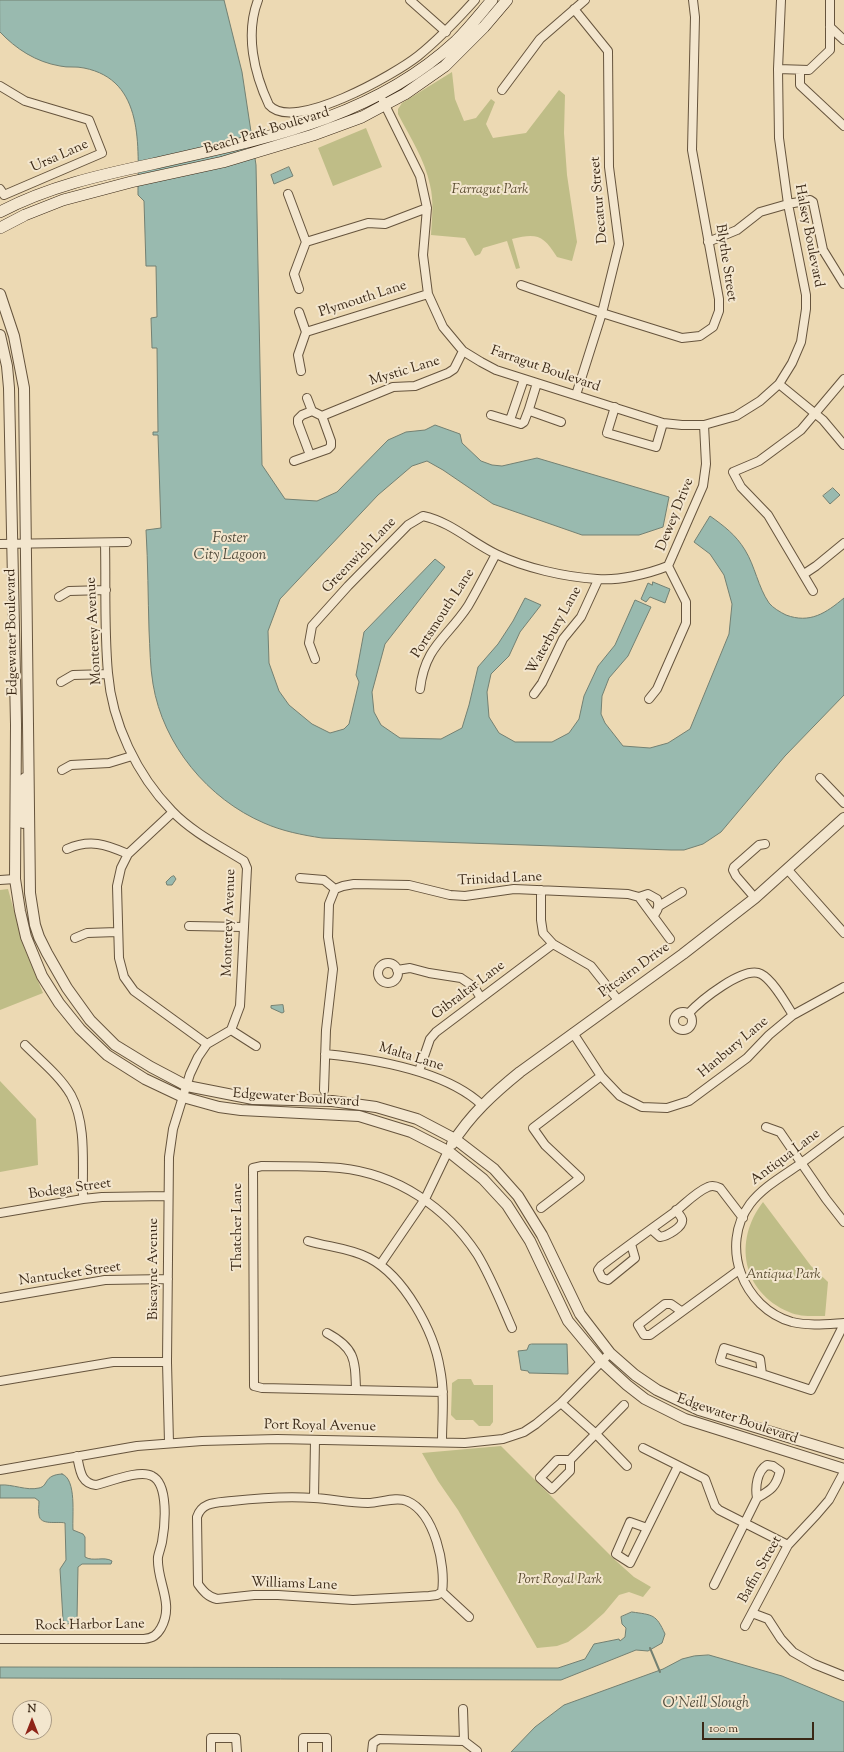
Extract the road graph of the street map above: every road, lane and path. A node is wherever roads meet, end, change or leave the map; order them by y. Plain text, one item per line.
1 (258, 0) edge
2 (410, 0) edge
3 (475, 0) edge
4 (492, 0) edge
5 (507, 0) edge
6 (585, 0) edge
7 (693, 0) edge
8 (781, 0) edge
9 (830, 0) edge
10 (574, 9) junction
11 (830, 27) junction
12 (446, 32) junction
13 (844, 40) edge
14 (778, 69) junction
15 (800, 70) junction
16 (0, 86) edge
17 (502, 90) dead end
18 (380, 95) junction
19 (386, 106) junction
20 (844, 126) edge
21 (312, 130) junction
22 (0, 188) edge
23 (288, 194) dead end
24 (788, 204) junction
25 (427, 208) junction
26 (0, 212) edge
27 (0, 228) edge
28 (306, 242) junction
29 (708, 242) junction
30 (844, 284) edge
31 (521, 285) dead end
32 (299, 289) dead end
33 (0, 294) edge
34 (428, 294) junction
35 (299, 312) dead end
36 (602, 314) junction
37 (306, 332) junction
38 (0, 335) edge
39 (463, 351) junction
40 (302, 371) dead end
41 (524, 379) junction
42 (844, 379) edge
43 (537, 383) junction
44 (779, 384) junction
45 (576, 395) junction
46 (307, 398) dead end
47 (615, 408) junction
48 (529, 409) junction
49 (312, 411) junction
50 (815, 414) junction
51 (491, 415) dead end
52 (322, 416) junction
53 (510, 420) junction
54 (561, 422) dead end
55 (663, 423) junction
56 (704, 425) junction
57 (844, 445) edge
58 (310, 455) junction
59 (294, 461) dead end
60 (127, 542) dead end
61 (25, 543) junction
62 (105, 543) junction
63 (844, 543) edge
64 (0, 544) edge
65 (12, 544) junction
66 (496, 554) junction
67 (668, 566) junction
68 (804, 574) junction
69 (598, 580) junction
70 (106, 590) junction
71 (813, 591) dead end
72 (59, 597) dead end
73 (315, 659) dead end
74 (108, 674) junction
75 (61, 682) dead end
76 (420, 689) dead end
77 (534, 694) dead end
78 (648, 699) dead end
79 (132, 756) junction
80 (30, 757) junction
81 (62, 770) dead end
82 (820, 778) dead end
83 (844, 803) edge
84 (173, 812) junction
85 (844, 818) edge
86 (765, 844) dead end
87 (67, 849) dead end
88 (128, 854) junction
89 (788, 870) junction
90 (300, 878) dead end
91 (15, 879) junction
92 (0, 880) edge
93 (335, 889) junction
94 (541, 890) junction
95 (682, 892) dead end
96 (639, 897) junction
97 (755, 898) junction
98 (659, 906) junction
99 (653, 916) junction
100 (189, 926) dead end
101 (243, 927) junction
102 (118, 932) junction
103 (844, 933) edge
104 (75, 938) dead end
105 (670, 939) dead end
106 (553, 944) junction
107 (48, 955) junction
108 (397, 970) dead end
109 (844, 986) edge
110 (481, 998) junction
111 (618, 1000) junction
112 (688, 1014) dead end
113 (793, 1015) junction
114 (231, 1030) junction
115 (573, 1033) junction
116 (207, 1044) junction
117 (25, 1045) dead end
118 (256, 1046) dead end
119 (325, 1054) junction
120 (419, 1072) junction
121 (602, 1076) junction
122 (187, 1086) junction
123 (324, 1090) dead end
124 (183, 1097) junction
125 (482, 1105) junction
126 (766, 1127) dead end
127 (844, 1131) edge
128 (455, 1139) junction
129 (448, 1151) junction
130 (801, 1163) junction
131 (168, 1196) junction
132 (83, 1199) junction
133 (424, 1199) junction
134 (541, 1208) dead end
135 (676, 1210) junction
136 (0, 1213) edge
137 (743, 1218) junction
138 (844, 1222) edge
139 (651, 1229) junction
140 (308, 1241) dead end
141 (630, 1244) junction
142 (380, 1265) junction
143 (739, 1270) junction
144 (168, 1279) junction
145 (0, 1298) edge
146 (681, 1311) junction
147 (844, 1324) edge
148 (512, 1328) dead end
149 (327, 1333) dead end
150 (610, 1353) junction
151 (167, 1362) junction
152 (602, 1362) junction
153 (762, 1374) junction
154 (0, 1382) edge
155 (356, 1389) junction
156 (443, 1392) junction
157 (561, 1403) junction
158 (624, 1404) dead end
159 (596, 1434) junction
160 (315, 1440) junction
161 (442, 1442) junction
162 (169, 1443) junction
163 (643, 1448) dead end
164 (844, 1454) edge
165 (77, 1456) junction
166 (570, 1460) dead end
167 (627, 1466) dead end
168 (678, 1466) junction
169 (0, 1470) edge
170 (844, 1470) edge
171 (314, 1498) junction
172 (757, 1498) dead end
173 (745, 1524) junction
174 (647, 1528) junction
175 (788, 1545) junction
176 (714, 1585) dead end
177 (442, 1592) junction
178 (752, 1613) junction
179 (469, 1617) dead end
180 (745, 1626) dead end
181 (0, 1639) edge
182 (844, 1676) edge
183 (464, 1709) dead end
184 (464, 1741) junction
185 (477, 1751) dead end
186 (212, 1752) edge
187 (236, 1752) edge
188 (303, 1752) edge
189 (327, 1752) edge
190 (372, 1752) edge

1 - 12 street
2 - 12 street
3 - 12 street
4 - 18 main road, Beach Park Boulevard
5 - 19 main road, Beach Park Boulevard
6 - 10 street
7 - 29 street, Blythe Street
8 - 14 street, Halsey Boulevard
9 - 11 street
10 - 17 street
10 - 36 street, Decatur Street
11 - 13 street
11 - 15 street
14 - 15 street
14 - 24 street, Halsey Boulevard
15 - 20 street
16 - 22 street, Ursa Lane
18 - 19 street, Farragut Boulevard
18 - 21 main road, Beach Park Boulevard
19 - 21 main road, Beach Park Boulevard
19 - 25 street, Farragut Boulevard
21 - 26 main road, Beach Park Boulevard
21 - 27 main road, Beach Park Boulevard
23 - 28 street
24 - 29 street
24 - 30 street
24 - 44 street, Halsey Boulevard
25 - 28 street
25 - 34 street, Farragut Boulevard
28 - 32 street
29 - 36 street, Blythe Street
31 - 36 street, Blythe Street
33 - 61 street, Edgewater Boulevard
34 - 37 street, Plymouth Lane
34 - 39 street, Farragut Boulevard
35 - 37 street, Plymouth Lane
36 - 45 street, Decatur Street
37 - 40 street, Plymouth Lane
38 - 65 street, Edgewater Boulevard
39 - 41 street, Farragut Boulevard
39 - 52 street, Mystic Lane
41 - 43 street, Farragut Boulevard
41 - 53 street
42 - 50 street
43 - 45 street, Farragut Boulevard
43 - 48 street
44 - 50 street
44 - 56 street, Halsey Boulevard
45 - 47 street, Farragut Boulevard
46 - 49 street
47 - 55 street, Farragut Boulevard
47 - 55 street
48 - 53 street
48 - 54 street
49 - 52 street
49 - 58 street
50 - 57 street
50 - 68 street
51 - 53 street
52 - 58 street
55 - 56 street, Farragut Boulevard
56 - 67 street, Dewey Drive
58 - 59 street
60 - 62 street
61 - 62 street
61 - 65 street
61 - 80 street, Edgewater Boulevard
62 - 70 street, Monterey Avenue
63 - 68 street
64 - 65 street
65 - 91 street, Edgewater Boulevard
66 - 69 street, Greenwich Lane
66 - 73 street, Greenwich Lane
66 - 76 street, Portsmouth Lane
67 - 69 street, Greenwich Lane
67 - 78 street
68 - 71 street
69 - 77 street, Waterbury Lane
70 - 72 street
70 - 74 street, Monterey Avenue
74 - 75 street
74 - 79 street, Monterey Avenue
79 - 81 street
79 - 84 street, Monterey Avenue
80 - 91 street, Edgewater Boulevard
80 - 107 street, Edgewater Boulevard
82 - 83 street
84 - 88 street
84 - 101 street, Monterey Avenue
85 - 89 street, Pitcairn Drive
86 - 97 street
87 - 88 street
88 - 102 street
89 - 97 street, Pitcairn Drive
89 - 103 street
90 - 93 street
91 - 92 street
91 - 107 street, Edgewater Boulevard
91 - 124 street, Edgewater Boulevard
93 - 94 street, Trinidad Lane
93 - 119 street
94 - 96 street, Trinidad Lane
94 - 106 street
95 - 98 street
96 - 98 street, Trinidad Lane
96 - 99 street
97 - 111 street, Pitcairn Drive
98 - 99 street
99 - 105 street
100 - 101 street
101 - 114 street, Monterey Avenue
102 - 104 street
102 - 116 street
106 - 110 street, Gibraltar Lane
106 - 111 street
107 - 122 street, Edgewater Boulevard
108 - 110 street
109 - 113 street, Hanbury Lane
110 - 120 street, Gibraltar Lane
111 - 115 street, Pitcairn Drive
112 - 113 street
113 - 121 street, Hanbury Lane
114 - 116 street
114 - 118 street
115 - 121 street, Hanbury Lane
115 - 125 street, Pitcairn Drive
116 - 122 street
117 - 132 street
119 - 120 street, Malta Lane
119 - 123 street
120 - 125 street, Malta Lane
121 - 134 street
122 - 124 street
122 - 128 street, Edgewater Boulevard
124 - 129 street, Edgewater Boulevard
124 - 131 street, Biscayne Avenue
125 - 128 street, Pitcairn Drive
126 - 130 street
127 - 130 street, Antiqua Lane
128 - 129 street, Pitcairn Drive
128 - 150 street, Edgewater Boulevard
129 - 133 street
129 - 152 street, Edgewater Boulevard
130 - 137 street, Antiqua Lane
130 - 138 street
131 - 132 street, Bodega Street
131 - 144 street, Biscayne Avenue
132 - 136 street, Bodega Street
133 - 142 street
133 - 148 street, Thatcher Lane
133 - 155 street, Thatcher Lane
135 - 137 street
135 - 139 street
135 - 139 street
137 - 143 street, Antiqua Lane
139 - 141 street
140 - 142 street
141 - 141 street
142 - 156 street
143 - 146 street
143 - 147 street, Antiqua Lane
144 - 145 street, Nantucket Street
144 - 151 street, Biscayne Avenue
146 - 146 street
147 - 153 street
149 - 155 street
150 - 152 street, Port Royal Avenue
150 - 164 street, Edgewater Boulevard
151 - 154 street
151 - 162 street, Biscayne Avenue
152 - 157 street, Port Royal Avenue
152 - 170 street, Edgewater Boulevard
153 - 153 street
155 - 156 street, Thatcher Lane
156 - 161 street
157 - 159 street
157 - 161 street, Port Royal Avenue
158 - 159 street
159 - 166 street
159 - 167 street
160 - 161 street, Port Royal Avenue
160 - 162 street, Port Royal Avenue
160 - 171 street
162 - 165 street, Port Royal Avenue
163 - 168 street
165 - 169 street, Port Royal Avenue
165 - 181 street, Rock Harbor Lane
168 - 173 street
168 - 174 street
170 - 175 street, Baffin Street
171 - 177 street, Williams Lane
171 - 177 street, Williams Lane
172 - 173 street
173 - 175 street
173 - 176 street
174 - 174 street
175 - 178 street, Baffin Street
177 - 179 street
178 - 180 street, Baffin Street
178 - 182 street
183 - 184 street
184 - 185 street
184 - 190 street
186 - 187 street
188 - 189 street

